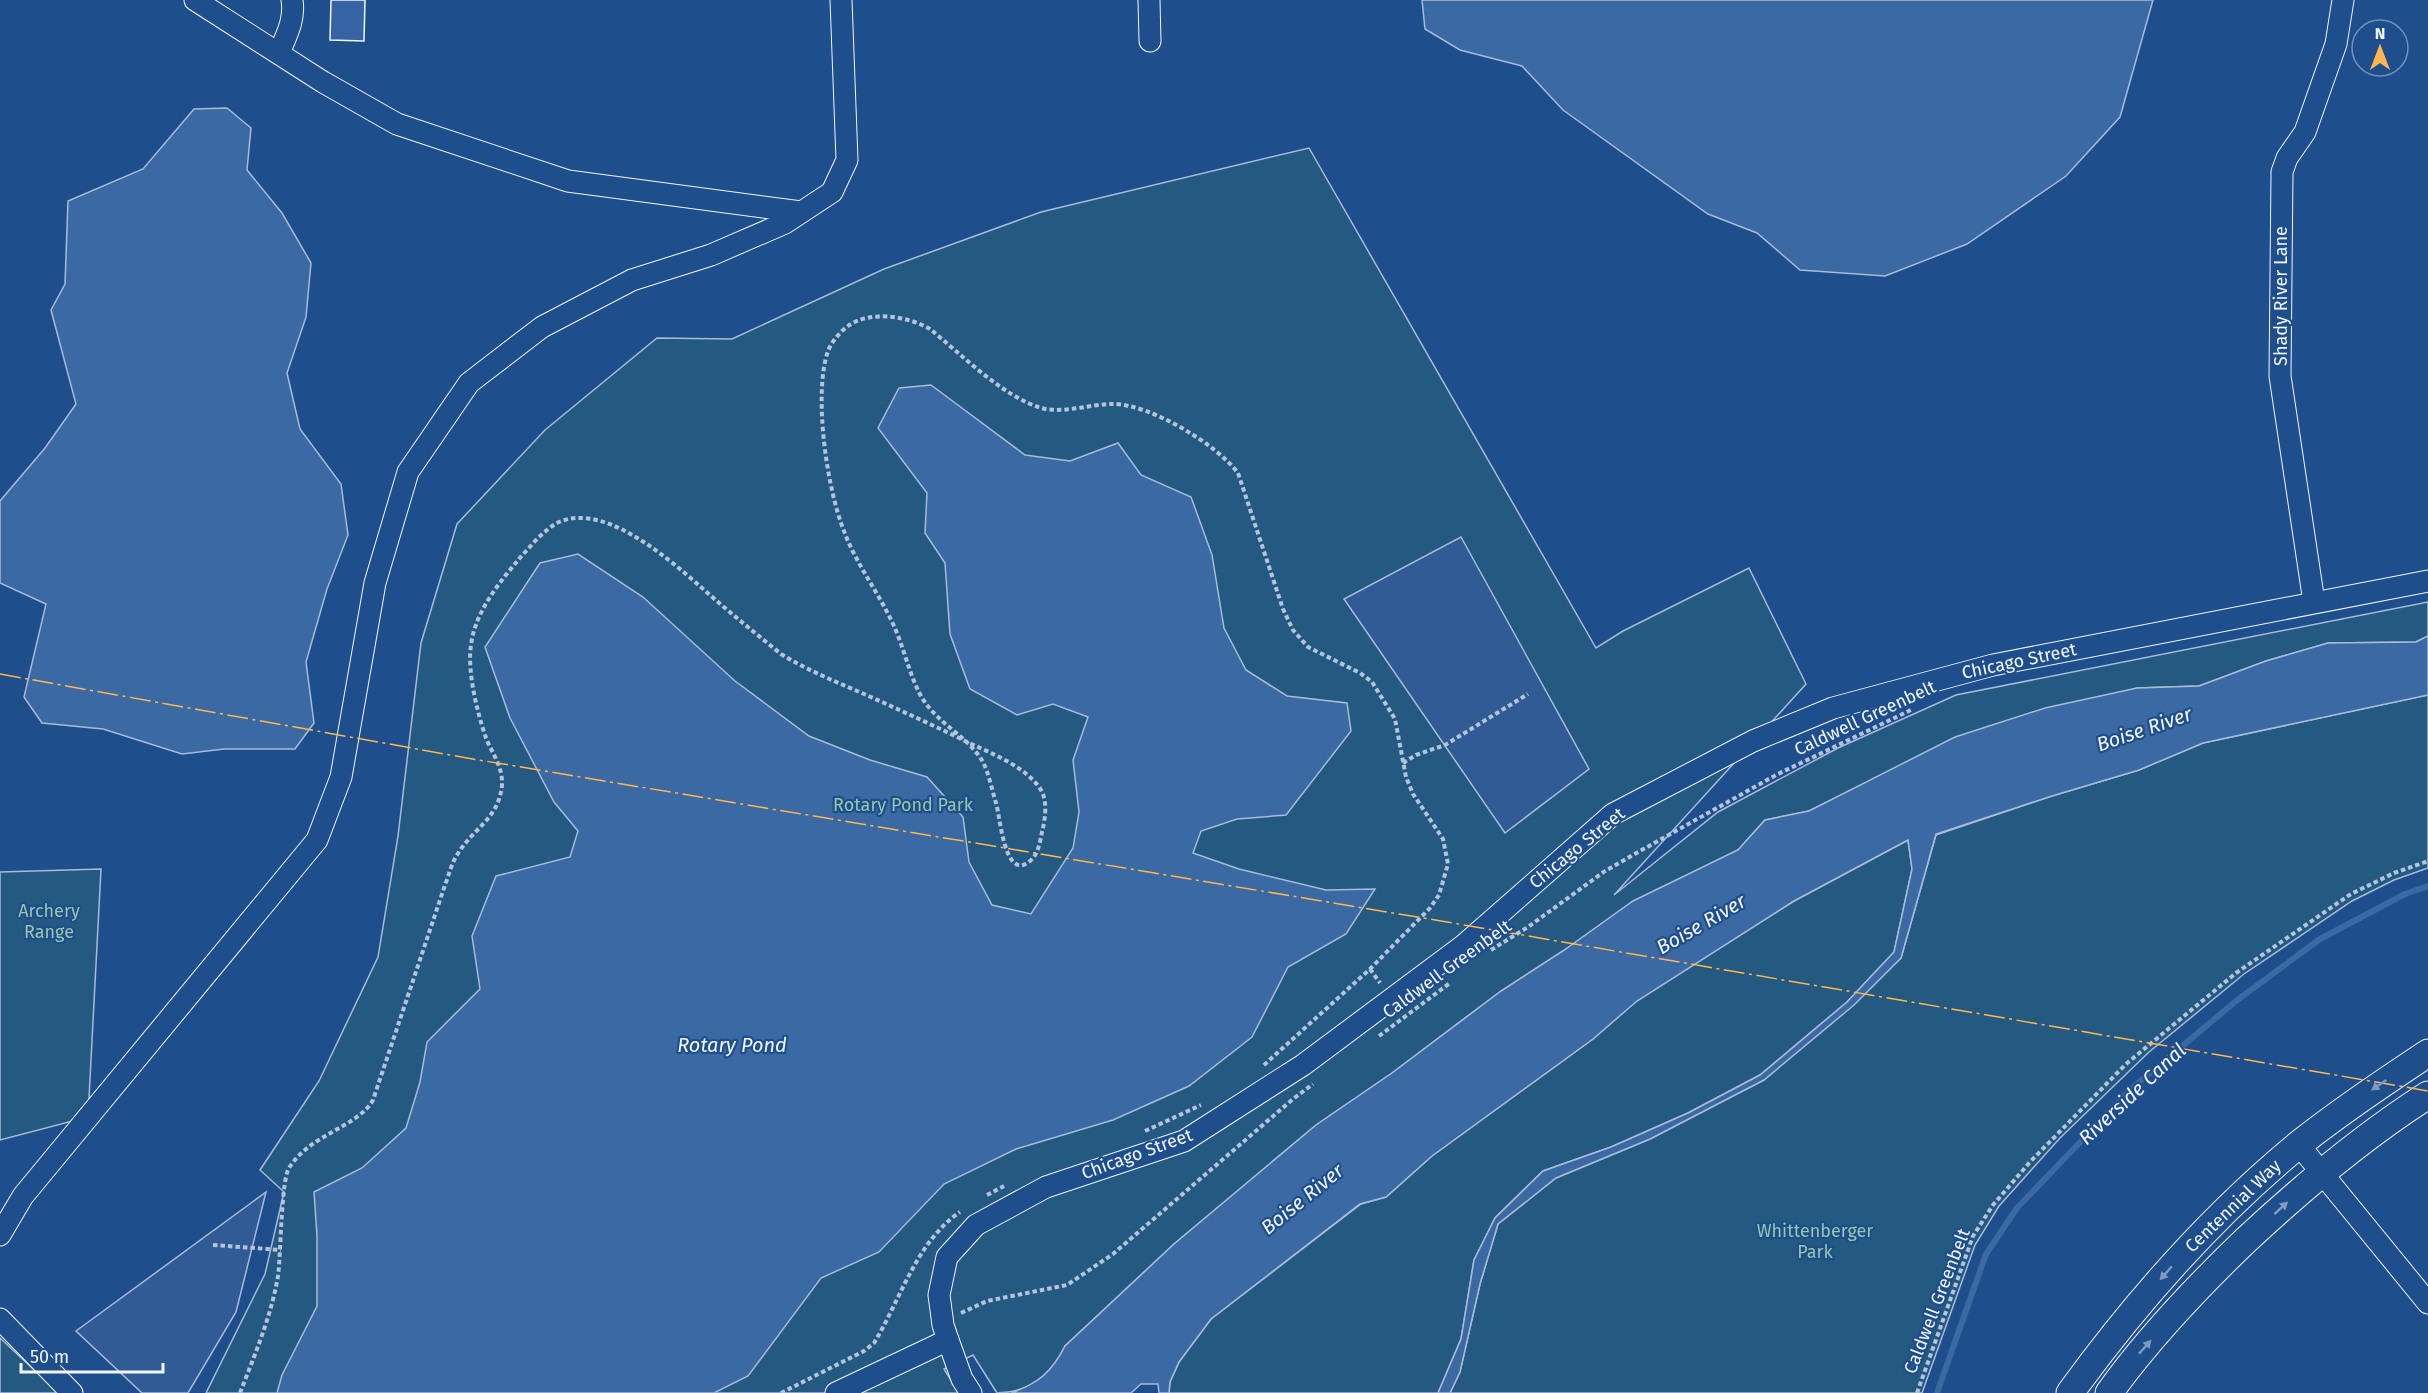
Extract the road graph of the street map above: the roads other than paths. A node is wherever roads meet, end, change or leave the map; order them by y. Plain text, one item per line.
1 (195, 0) edge
2 (292, 0) edge
3 (841, 0) edge
4 (1149, 0) edge
5 (2343, 0) edge
6 (1150, 41) dead end
7 (279, 52) junction
8 (801, 213) junction
9 (2428, 581) edge
10 (2314, 602) junction
11 (2428, 1053) edge
12 (2428, 1095) edge
13 (2299, 1145) junction
14 (2321, 1173) junction
15 (0, 1235) edge
16 (2428, 1303) edge
17 (0, 1319) edge
18 (946, 1333) junction
19 (967, 1386) edge
20 (72, 1393) edge
21 (836, 1393) edge
22 (2070, 1393) edge
23 (2109, 1393) edge

1 - 7 street
2 - 7 street
3 - 8 street
4 - 6 street
5 - 10 street, Shady River Lane
7 - 8 street
8 - 15 street
9 - 10 street, Chicago Street
10 - 18 street, Chicago Street
11 -> 13 main road, Centennial Way
12 - 14 main road, Centennial Way
13 - 14 street
13 -> 22 main road, Centennial Way
14 - 16 street
23 -> 14 main road, Centennial Way
17 - 20 street
18 - 19 street, Chicago Street
18 - 21 street

